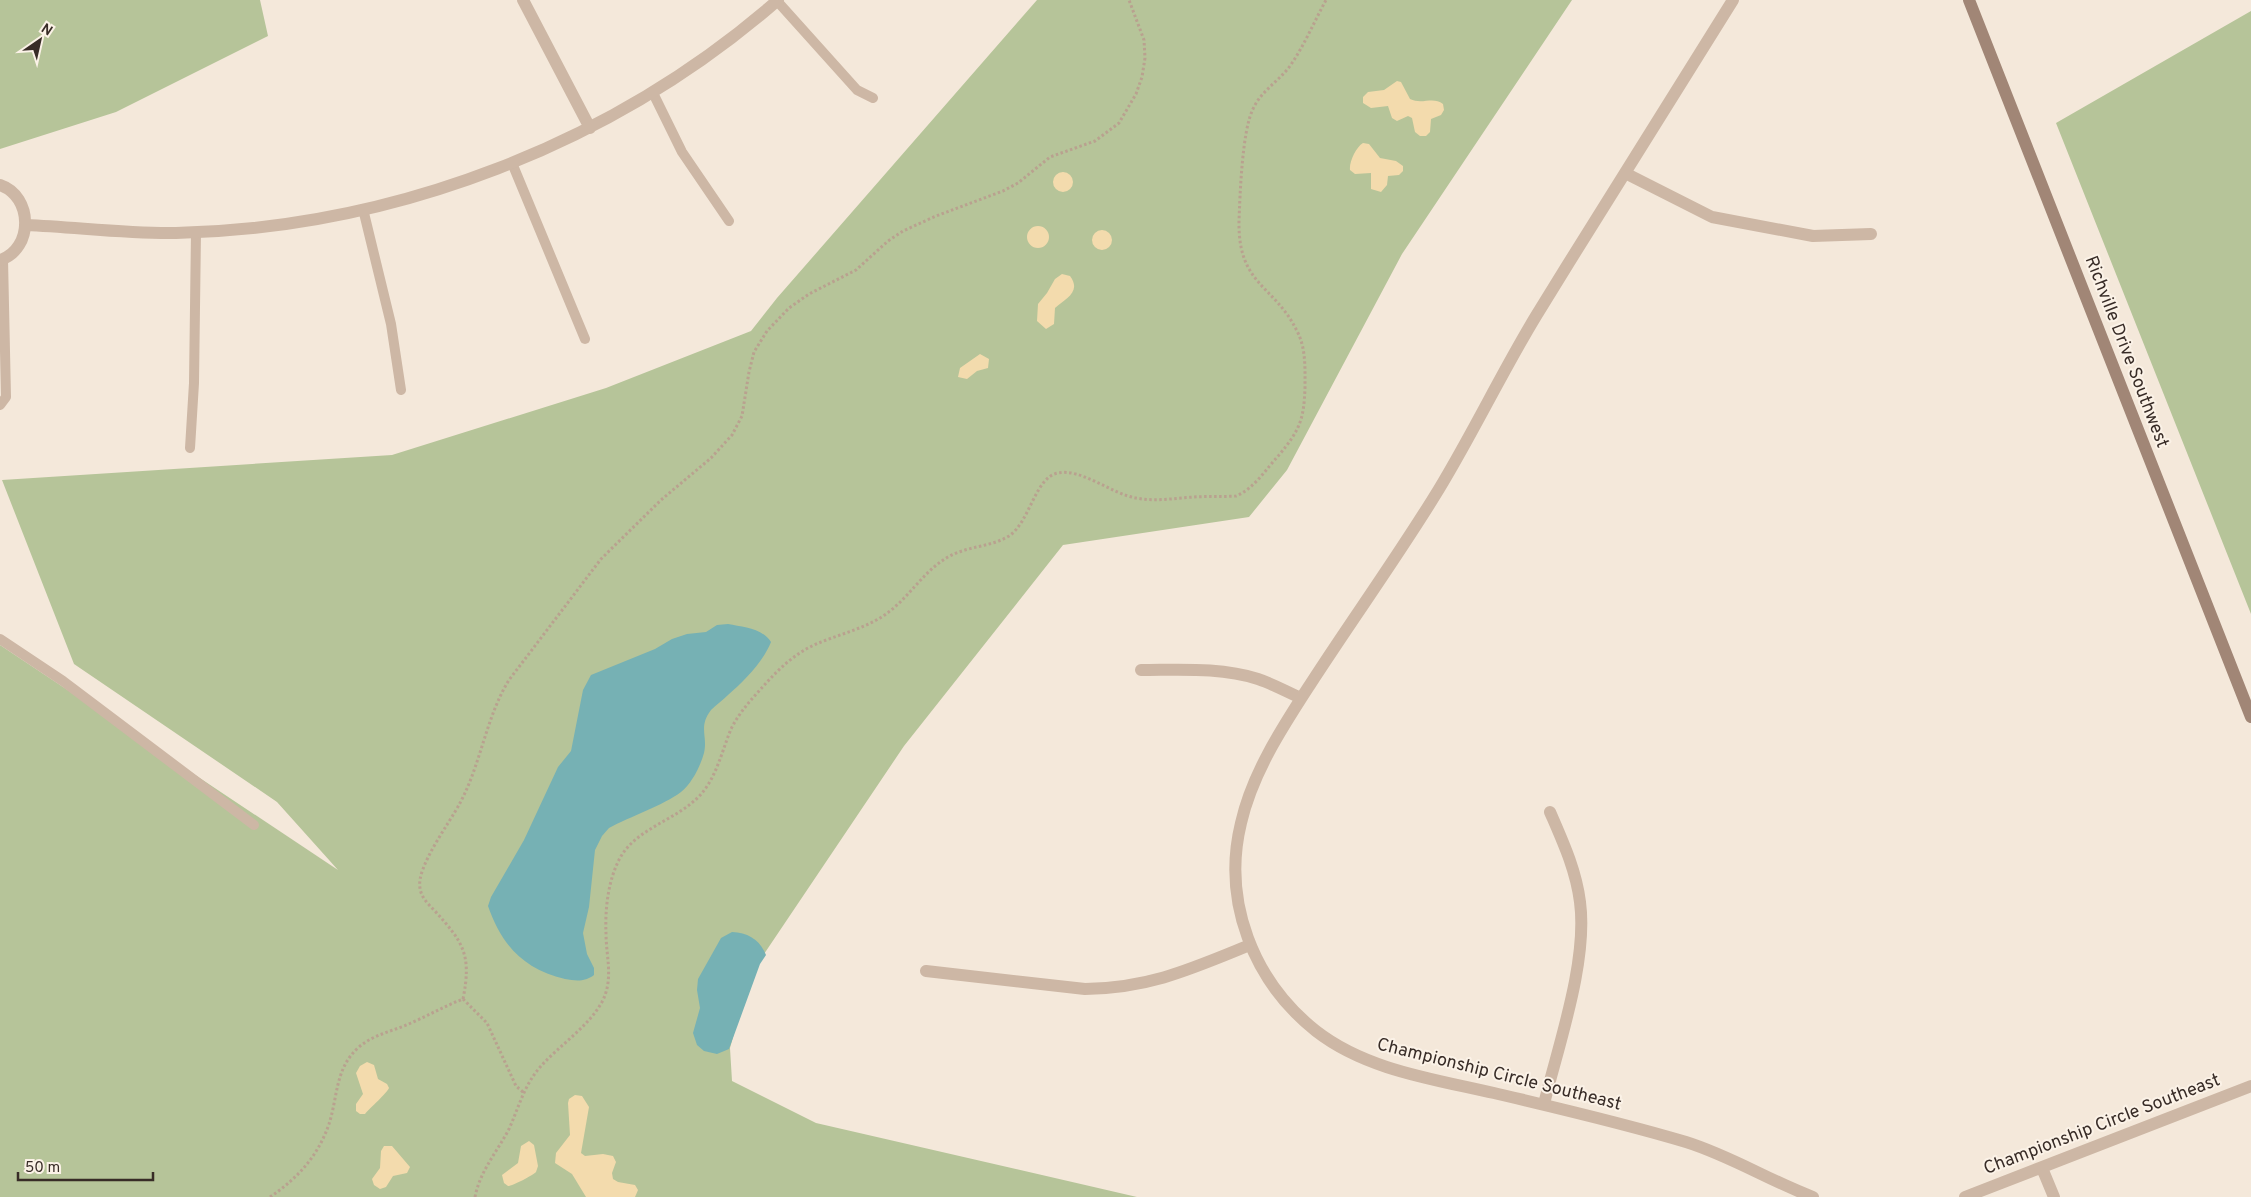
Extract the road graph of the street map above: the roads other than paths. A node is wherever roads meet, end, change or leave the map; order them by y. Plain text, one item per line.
1 (523, 0) edge
2 (778, 0) edge
3 (1733, 0) edge
4 (1969, 0) edge
5 (653, 93) junction
6 (873, 98) dead end
7 (590, 128) junction
8 (512, 163) junction
9 (1625, 173) junction
10 (0, 185) edge
11 (362, 209) junction
12 (729, 220) dead end
13 (26, 225) junction
14 (196, 232) junction
15 (1871, 234) dead end
16 (2, 260) edge
17 (585, 339) dead end
18 (401, 390) dead end
19 (0, 405) edge
20 (190, 448) dead end
21 (0, 639) edge
22 (1141, 670) dead end
23 (1301, 698) junction
24 (2251, 717) edge
25 (1550, 812) dead end
26 (254, 825) dead end
27 (1250, 945) junction
28 (926, 971) dead end
29 (2251, 1086) edge
30 (1544, 1104) junction
31 (2042, 1168) junction
32 (1813, 1197) edge
33 (1965, 1197) edge
34 (2054, 1197) edge

1 - 7 street
2 - 5 street
2 - 6 lane
3 - 9 street, Championship Circle Southeast
4 - 24 main road, Richville Drive Southwest
5 - 7 street
5 - 12 lane
7 - 8 street
8 - 11 street
8 - 17 lane
9 - 15 street
9 - 23 street, Championship Circle Southeast
10 - 13 street
11 - 14 street
11 - 18 lane
13 - 14 street
13 - 16 street
14 - 20 lane
16 - 19 lane
21 - 26 lane
22 - 23 street
23 - 27 street, Championship Circle Southeast
25 - 30 street
27 - 28 street
27 - 30 street, Championship Circle Southeast
29 - 31 street, Championship Circle Southeast
30 - 32 street, Championship Circle Southeast
31 - 33 street, Championship Circle Southeast
31 - 34 street

